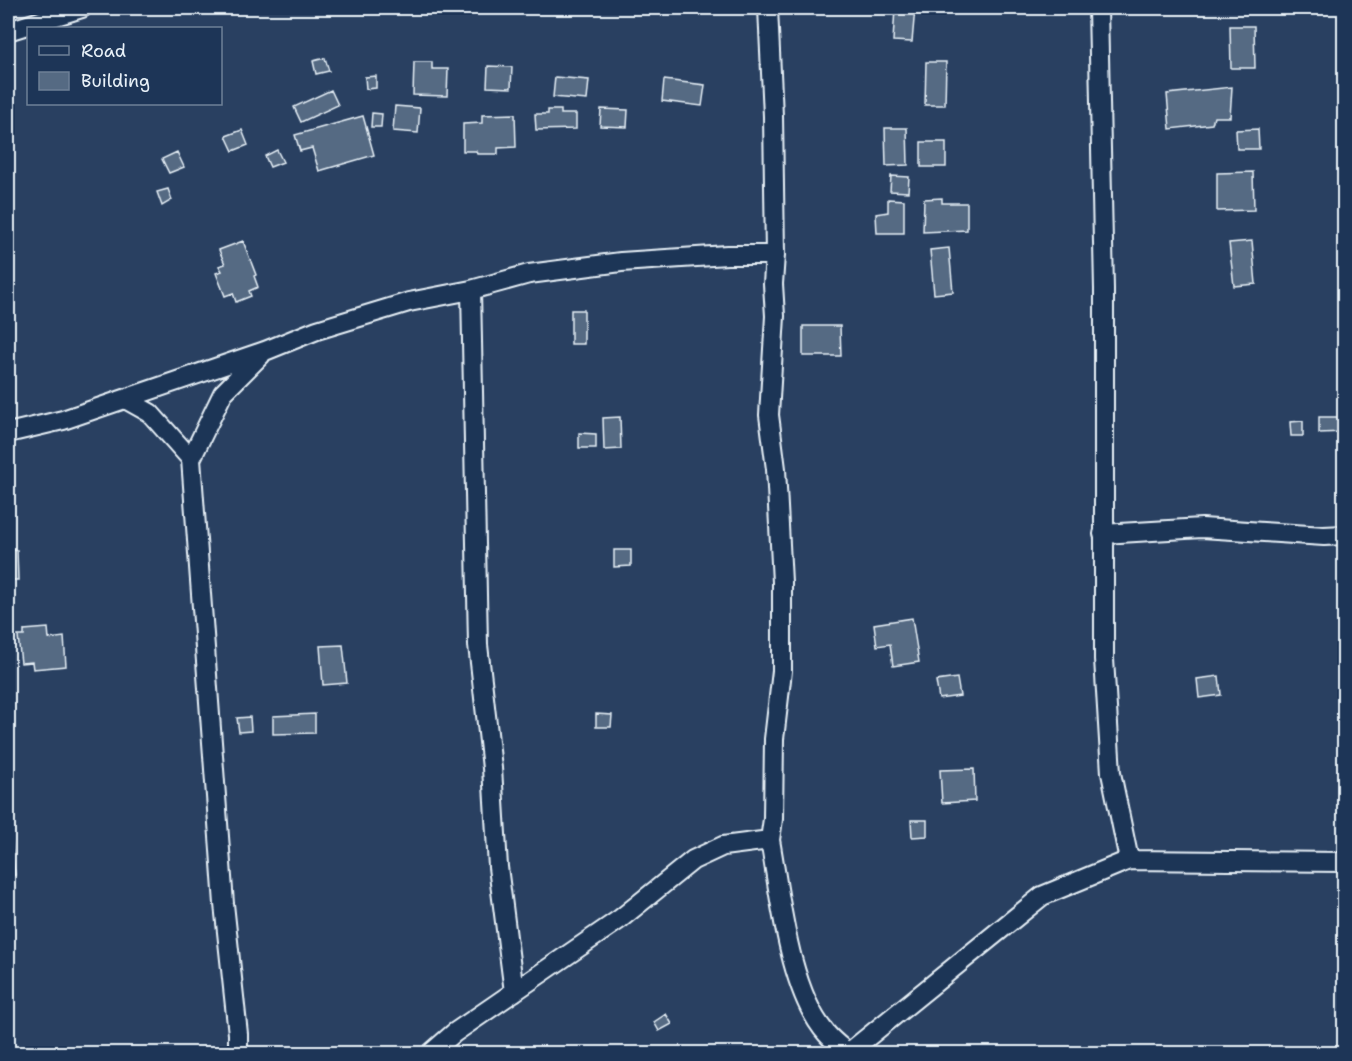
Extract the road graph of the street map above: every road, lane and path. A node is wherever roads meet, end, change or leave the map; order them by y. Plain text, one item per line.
1 (82, 8) edge
2 (768, 8) edge
3 (1098, 8) edge
4 (8, 31) edge
5 (775, 255) junction
6 (471, 290) junction
7 (265, 351) junction
8 (125, 399) junction
9 (8, 433) edge
10 (191, 459) junction
11 (1103, 534) junction
12 (1344, 535) edge
13 (770, 840) junction
14 (1129, 860) junction
15 (1344, 862) edge
16 (514, 992) junction
17 (238, 1053) edge
18 (430, 1053) edge
19 (848, 1053) edge

1 - 4 street
2 - 5 street
3 - 11 street
5 - 6 street
5 - 13 street
6 - 7 street
6 - 16 street
7 - 8 street
7 - 10 street
8 - 9 street
8 - 10 street
10 - 17 street
11 - 12 street
11 - 14 street
13 - 16 street
13 - 19 street
14 - 15 street
14 - 19 street
16 - 18 street

